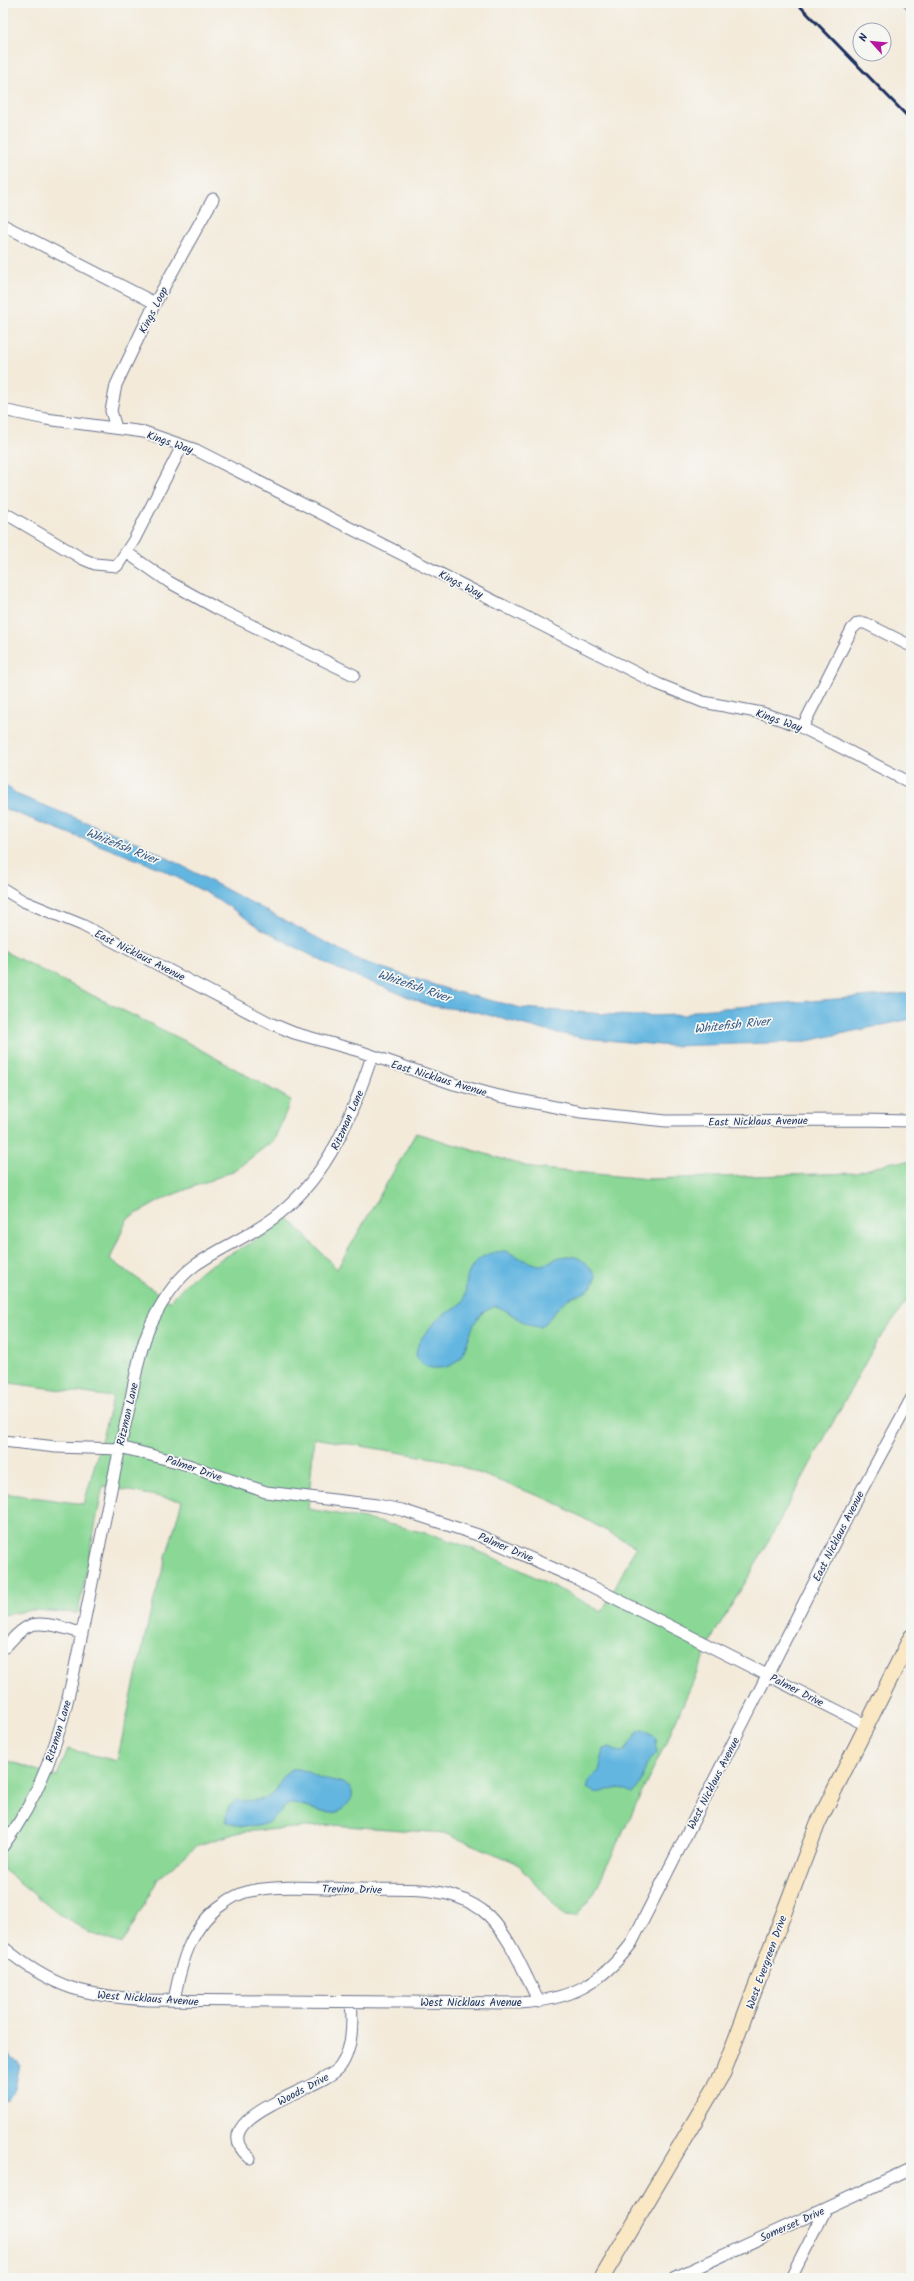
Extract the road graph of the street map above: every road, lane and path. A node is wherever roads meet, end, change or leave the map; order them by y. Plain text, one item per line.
1 (213, 199) dead end
2 (3, 225) edge
3 (155, 304) junction
4 (3, 410) edge
5 (116, 428) junction
6 (182, 446) junction
7 (3, 512) edge
8 (126, 552) junction
9 (911, 646) edge
10 (354, 675) dead end
11 (802, 728) junction
12 (911, 783) edge
13 (3, 889) edge
14 (372, 1056) junction
15 (911, 1121) edge
16 (911, 1399) edge
17 (3, 1441) edge
18 (120, 1448) junction
19 (82, 1634) junction
20 (911, 1637) edge
21 (5, 1647) dead end
22 (767, 1674) junction
23 (866, 1725) junction
24 (3, 1846) edge
25 (3, 1947) edge
26 (174, 2000) junction
27 (351, 2002) junction
28 (539, 2002) junction
29 (250, 2158) dead end
30 (911, 2169) edge
31 (826, 2209) junction
32 (602, 2278) edge
33 (674, 2278) edge
34 (791, 2278) edge

1 - 3 street, Kings Loop
2 - 3 street
3 - 5 street, Kings Loop
4 - 5 street, Kings Way
5 - 6 street, Kings Way
6 - 8 street
6 - 11 street, Kings Way
7 - 8 street
8 - 10 street
9 - 11 street
11 - 12 street, Kings Way
13 - 14 street, East Nicklaus Avenue
14 - 15 street, East Nicklaus Avenue
14 - 18 street, Ritzman Lane
16 - 22 street, East Nicklaus Avenue
17 - 18 street, Palmer Drive
18 - 19 street, Ritzman Lane
18 - 22 street, Palmer Drive
19 - 21 street
19 - 24 street, Ritzman Lane
20 - 23 street, West Evergreen Drive
22 - 23 street, Palmer Drive
22 - 28 street, West Nicklaus Avenue
23 - 32 street, West Evergreen Drive
25 - 26 street, West Nicklaus Avenue
26 - 27 street, West Nicklaus Avenue
26 - 28 street, Trevino Drive
27 - 28 street, West Nicklaus Avenue
27 - 29 street, Woods Drive
30 - 31 street, Somerset Drive
31 - 33 street, Somerset Drive
31 - 34 street

